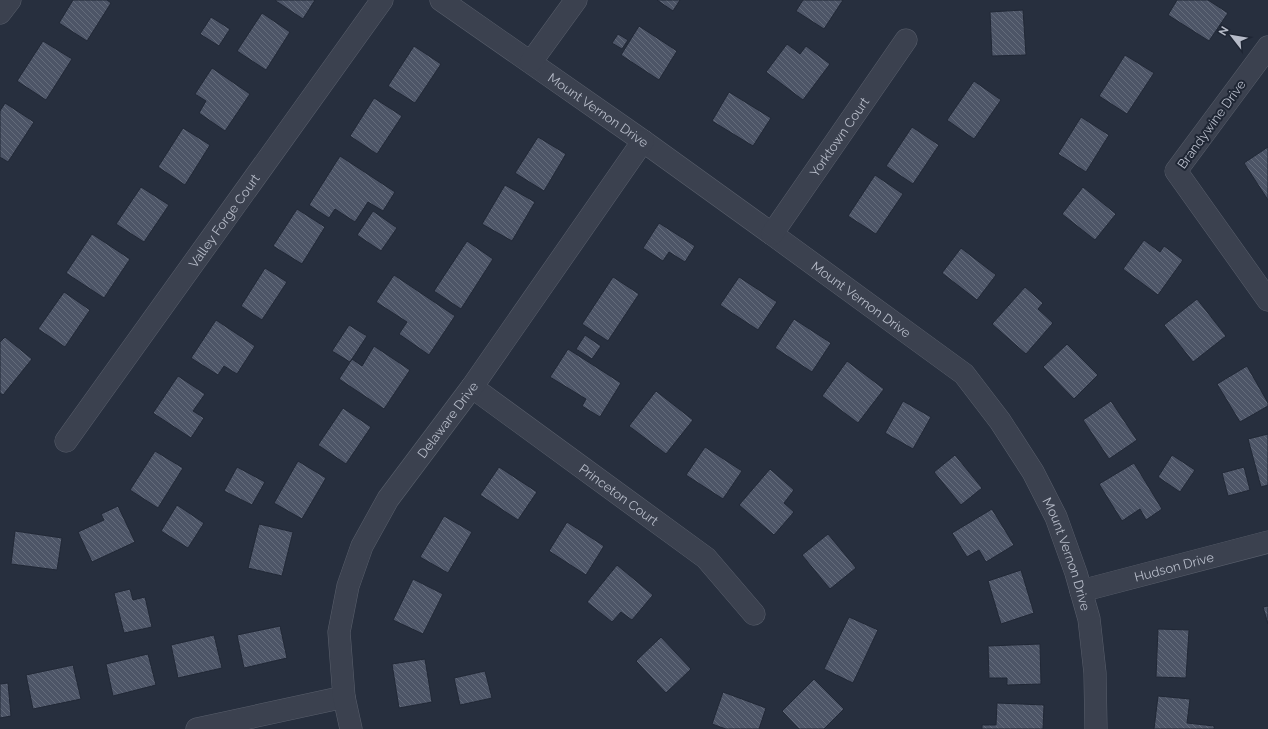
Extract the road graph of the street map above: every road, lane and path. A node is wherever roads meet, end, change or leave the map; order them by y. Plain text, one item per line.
1 (10, 0) edge
2 (382, 0) edge
3 (441, 0) edge
4 (576, 0) edge
5 (0, 13) edge
6 (906, 40) dead end
7 (1268, 47) edge
8 (531, 62) junction
9 (643, 141) junction
10 (772, 234) junction
11 (1268, 300) edge
12 (472, 387) junction
13 (66, 441) dead end
14 (1268, 542) edge
15 (1081, 591) junction
16 (754, 614) dead end
17 (344, 698) junction
18 (197, 729) edge
19 (351, 729) edge
20 (1096, 729) edge

1 - 5 street
2 - 13 street, Valley Forge Court
3 - 8 street, Mount Vernon Drive
4 - 8 street
6 - 10 street, Yorktown Court
7 - 11 street, Brandywine Drive
8 - 9 street, Mount Vernon Drive
9 - 10 street, Mount Vernon Drive
9 - 12 street, Delaware Drive
10 - 15 street, Mount Vernon Drive
12 - 16 street, Princeton Court
12 - 17 street, Delaware Drive
14 - 15 street, Hudson Drive
15 - 20 street, Mount Vernon Drive
17 - 18 street
17 - 19 street, Delaware Drive

